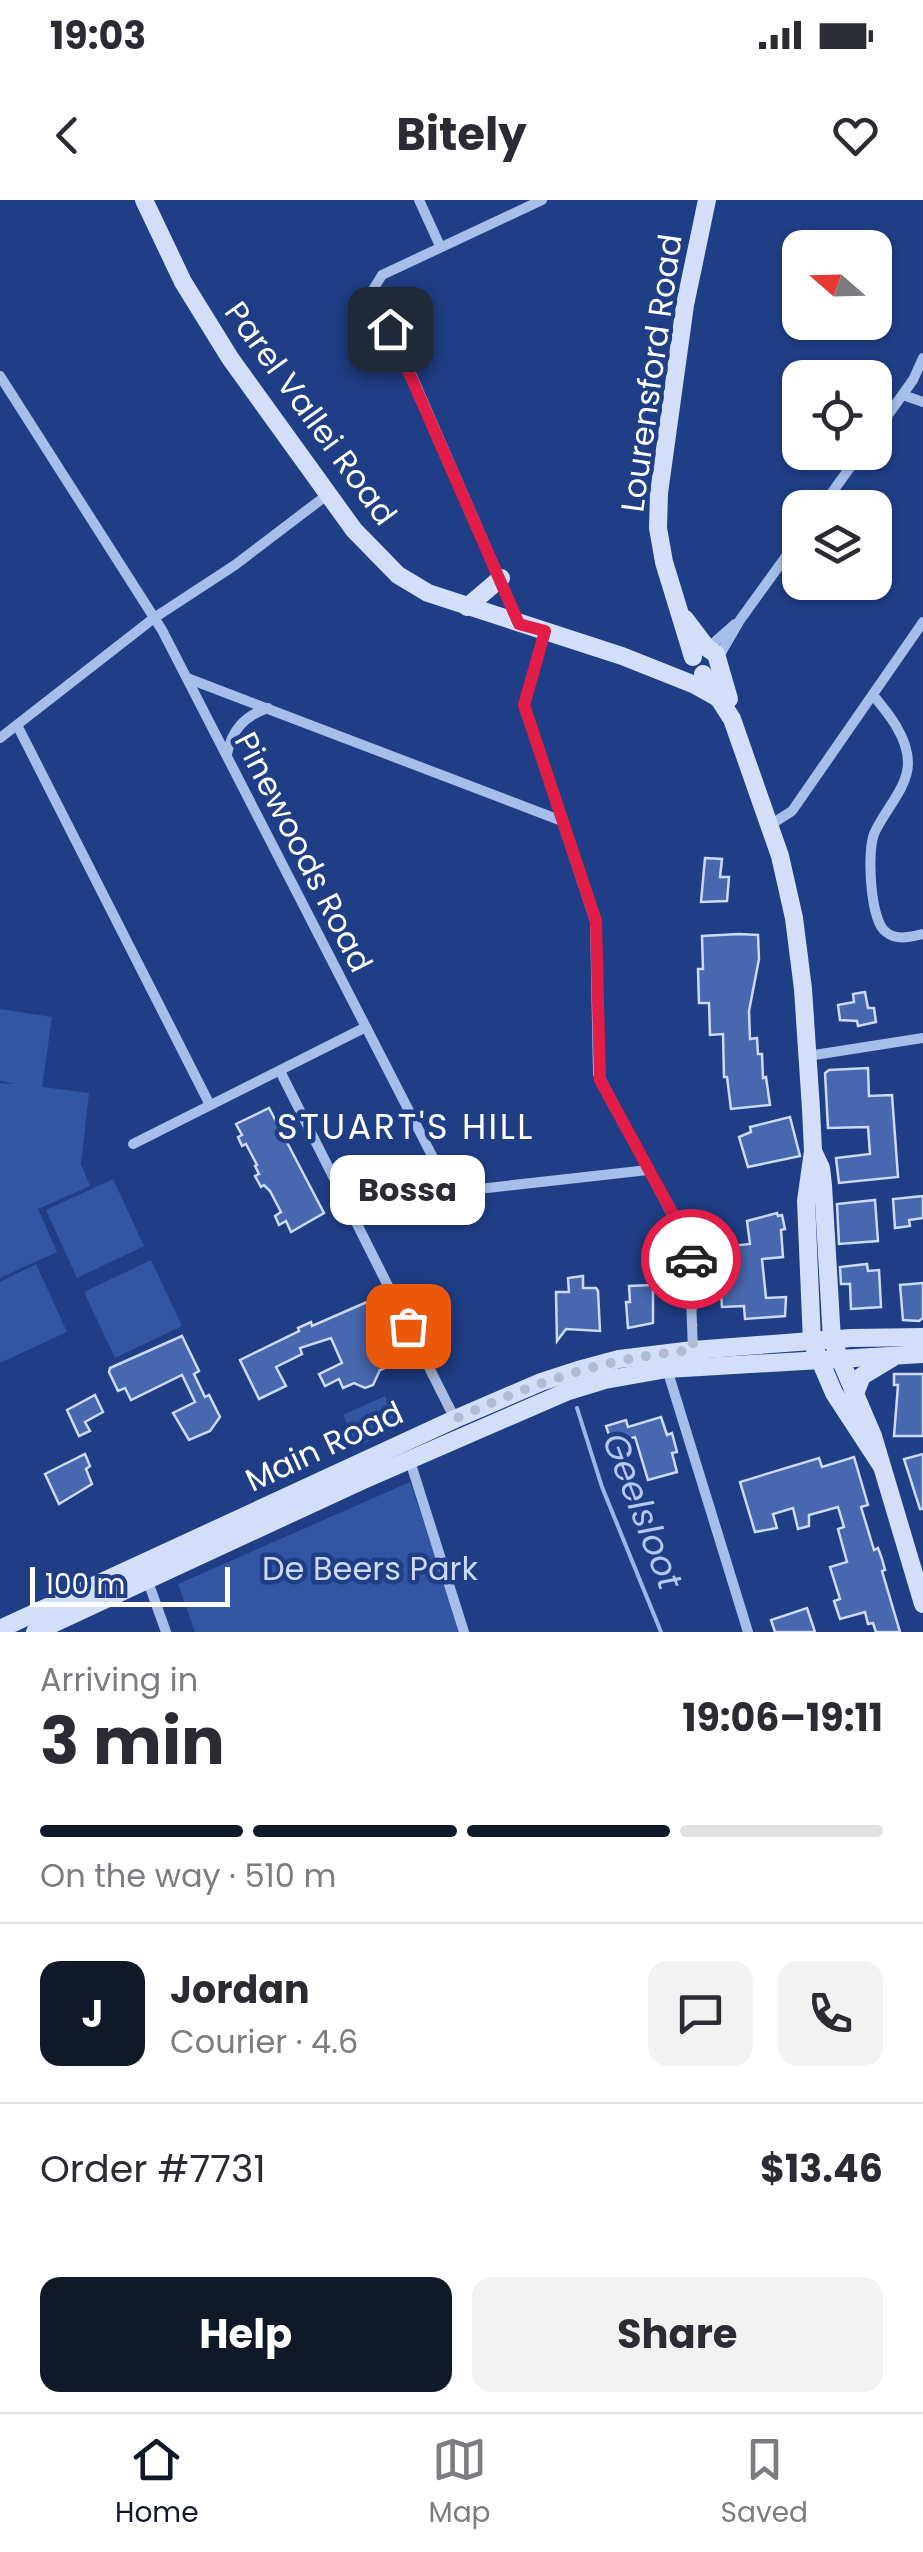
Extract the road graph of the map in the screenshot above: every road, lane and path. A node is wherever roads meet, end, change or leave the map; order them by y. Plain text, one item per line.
1 (144, 200) edge
2 (419, 200) edge
3 (542, 200) edge
4 (708, 200) edge
5 (440, 246) junction
6 (923, 358) edge
7 (0, 376) edge
8 (903, 395) junction
9 (923, 402) edge
10 (892, 410) edge
11 (327, 495) junction
12 (782, 562) edge
13 (501, 578) junction
14 (468, 607) junction
15 (154, 618) junction
16 (923, 622) edge
17 (519, 624) junction
18 (545, 631) junction
19 (705, 660) junction
20 (650, 667) junction
21 (675, 677) junction
22 (186, 678) junction
23 (872, 695) junction
24 (268, 708) junction
25 (728, 711) junction
26 (17, 725) junction
27 (0, 738) edge
28 (226, 755) junction
29 (562, 821) junction
30 (770, 825) junction
31 (923, 934) edge
32 (366, 1028) junction
33 (923, 1038) edge
34 (808, 1056) junction
35 (280, 1071) junction
36 (210, 1105) junction
37 (132, 1144) dead end
38 (813, 1151) junction
39 (648, 1170) junction
40 (923, 1337) edge
41 (835, 1349) junction
42 (693, 1350) junction
43 (815, 1351) junction
44 (901, 1354) junction
45 (923, 1354) edge
46 (668, 1369) junction
47 (854, 1396) junction
48 (459, 1427) junction
49 (410, 1460) junction
50 (881, 1465) junction
51 (144, 1572) junction
52 (923, 1604) edge
53 (0, 1629) edge
54 (34, 1632) edge
55 (166, 1632) edge
56 (464, 1632) edge
57 (748, 1632) edge

1 - 11 street, Parel Vallei Road
2 - 5 street
3 - 5 street
4 - 19 street, Lourensford Road
5 - 13 street
6 - 8 street
7 - 15 street, Pinewoods Road
8 - 9 street
8 - 10 street
11 - 14 street, Parel Vallei Road
11 - 15 street
12 - 19 street
13 - 14 street
13 - 17 street
14 - 17 street, Parel Vallei Road
15 - 22 street, Pinewoods Road
15 - 26 street
16 - 23 street
17 - 18 street, Parel Vallei Road
18 - 20 street, Parel Vallei Road
18 - 29 street
19 - 20 street, Parel Vallei Road
19 - 21 street
19 - 25 street, Lourensford Road
20 - 21 street, Parel Vallei Road
21 - 25 street, Parel Vallei Road
22 - 24 street
22 - 28 street, Pinewoods Road
23 - 30 street
23 - 31 street
24 - 28 street
24 - 29 street
25 - 30 street, Lourensford Road
26 - 27 street
26 - 36 street
28 - 32 street, Pinewoods Road
29 - 39 street
30 - 34 street, Lourensford Road
32 - 35 street
32 - 39 street, Pinewoods Road
33 - 34 street
34 - 38 street, Lourensford Road
35 - 36 street
35 - 48 street
36 - 37 street
38 - 41 street, Lourensford Road
38 - 43 street, Lourensford Road
39 - 42 street
40 - 41 street, Main Road
41 - 43 street, Main Road
41 - 44 street, Main Road
41 - 47 street, Lourensford Road
42 - 43 street, Main Road
42 - 48 street, Main Road
43 - 46 street, Main Road
43 - 50 street
44 - 45 street, Main Road
44 - 47 street
46 - 48 street, Main Road
46 - 57 street
47 - 50 street, Lourensford Road
48 - 49 street, Main Road
48 - 51 street, Main Road
49 - 51 street, Main Road
49 - 56 street
50 - 52 street
51 - 53 street, Main Road
51 - 54 street, Main Road
51 - 55 street

